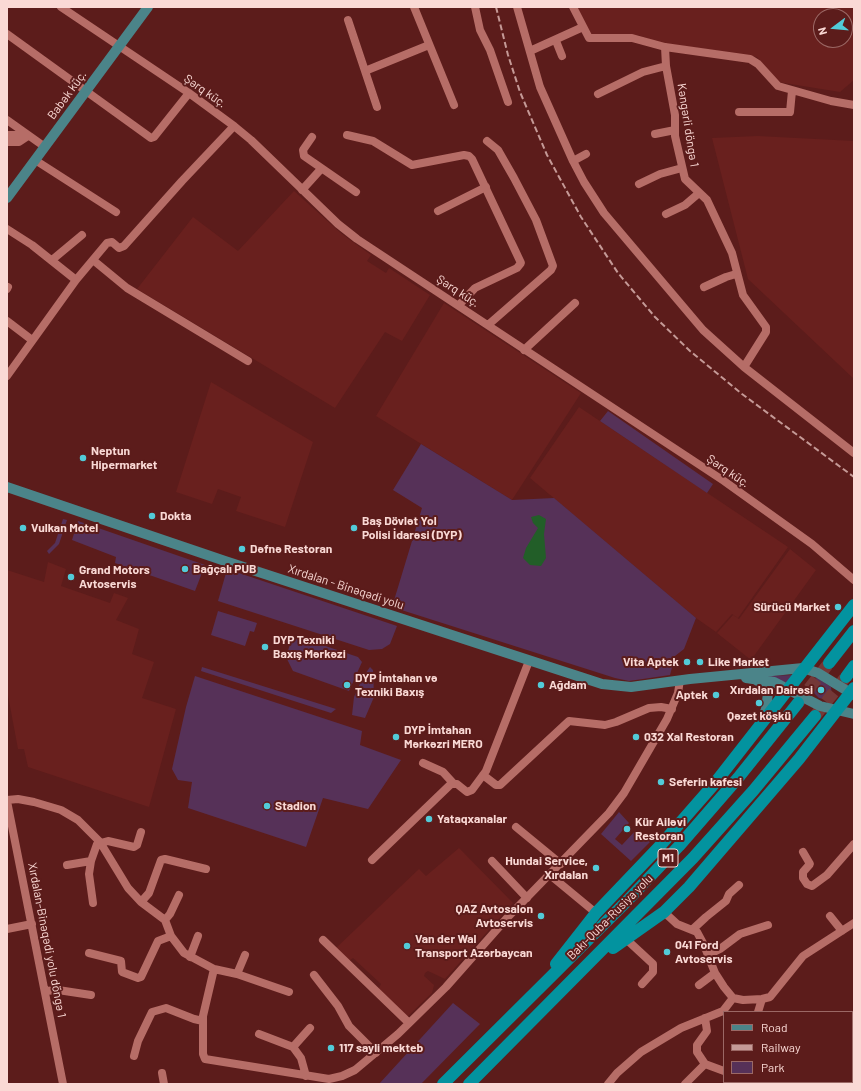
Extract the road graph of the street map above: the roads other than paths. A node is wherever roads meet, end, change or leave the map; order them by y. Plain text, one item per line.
1 (61, 7) edge
2 (148, 7) edge
3 (414, 7) edge
4 (475, 7) edge
5 (517, 7) edge
6 (573, 7) edge
7 (348, 20) dead end
8 (583, 27) junction
9 (7, 34) edge
10 (556, 41) junction
11 (429, 45) junction
12 (119, 46) junction
13 (665, 47) junction
14 (530, 51) junction
15 (562, 56) dead end
16 (666, 66) junction
17 (365, 72) junction
18 (792, 91) junction
19 (86, 92) junction
20 (189, 93) junction
21 (598, 94) dead end
22 (508, 102) dead end
23 (454, 105) dead end
24 (854, 105) edge
25 (377, 107) dead end
26 (738, 112) dead end
27 (7, 120) edge
28 (234, 126) junction
29 (675, 130) junction
30 (25, 134) junction
31 (655, 134) dead end
32 (7, 135) edge
33 (347, 135) dead end
34 (312, 137) dead end
35 (487, 141) dead end
36 (7, 142) edge
37 (45, 147) junction
38 (586, 154) dead end
39 (35, 160) junction
40 (573, 161) junction
41 (682, 168) junction
42 (321, 169) junction
43 (639, 184) dead end
44 (486, 187) junction
45 (302, 190) junction
46 (356, 192) dead end
47 (699, 193) junction
48 (7, 198) edge
49 (438, 211) dead end
50 (116, 212) dead end
51 (666, 214) dead end
52 (7, 230) edge
53 (82, 235) dead end
54 (52, 260) junction
55 (93, 260) junction
56 (736, 274) junction
57 (76, 280) junction
58 (704, 287) dead end
59 (575, 303) dead end
60 (459, 305) junction
61 (7, 320) edge
62 (488, 325) junction
63 (32, 340) junction
64 (524, 350) junction
65 (248, 361) dead end
66 (744, 367) junction
67 (7, 376) edge
68 (854, 453) edge
69 (7, 487) edge
70 (854, 580) edge
71 (854, 605) edge
72 (854, 631) edge
73 (530, 661) junction
74 (829, 663) tunnel mouth
75 (854, 666) edge
76 (803, 668) junction
77 (722, 676) junction
78 (846, 677) tunnel mouth
79 (752, 678) junction
80 (680, 680) junction
81 (788, 688) junction
82 (853, 692) edge
83 (798, 703) tunnel mouth
84 (672, 709) junction
85 (837, 710) junction
86 (854, 714) edge
87 (815, 716) tunnel mouth
88 (746, 745) junction
89 (423, 762) dead end
90 (483, 776) junction
91 (453, 783) junction
92 (7, 801) edge
93 (516, 827) dead end
94 (141, 832) dead end
95 (100, 842) junction
96 (854, 844) edge
97 (803, 852) dead end
98 (91, 860) junction
99 (372, 860) dead end
100 (492, 861) dead end
101 (561, 864) junction
102 (67, 865) dead end
103 (206, 869) dead end
104 (550, 875) junction
105 (739, 885) dead end
106 (179, 895) dead end
107 (527, 898) junction
108 (141, 902) junction
109 (93, 903) dead end
110 (664, 912) junction
111 (596, 913) junction
112 (830, 916) dead end
113 (164, 920) junction
114 (854, 923) edge
115 (32, 924) junction
116 (768, 925) dead end
117 (7, 929) edge
118 (693, 929) junction
119 (842, 931) junction
120 (171, 936) junction
121 (198, 936) dead end
122 (626, 939) junction
123 (323, 940) dead end
124 (89, 953) dead end
125 (245, 955) dead end
126 (708, 955) junction
127 (190, 957) junction
128 (584, 968) junction
129 (214, 969) junction
130 (715, 973) junction
131 (237, 974) junction
132 (314, 975) dead end
133 (642, 984) dead end
134 (699, 985) dead end
135 (45, 991) junction
136 (289, 992) dead end
137 (90, 995) dead end
138 (733, 998) junction
139 (762, 999) junction
140 (525, 1002) junction
141 (758, 1011) edge
142 (705, 1018) junction
143 (203, 1021) junction
144 (409, 1023) junction
145 (310, 1028) dead end
146 (259, 1034) dead end
147 (292, 1047) junction
148 (376, 1053) junction
149 (134, 1056) dead end
150 (705, 1064) junction
151 (723, 1071) edge
152 (162, 1073) dead end
153 (306, 1076) junction
154 (336, 1081) edge
155 (63, 1084) edge
156 (164, 1084) edge
157 (443, 1084) edge
158 (470, 1084) edge
159 (608, 1084) edge
160 (685, 1084) edge

1 - 12 street, Şərq küç.
2 - 12 main road, Babək küç.
3 - 11 street
4 - 22 street
5 - 14 street
6 - 8 street
7 - 17 street
8 - 10 street
8 - 13 street
9 - 19 street
10 - 14 street
10 - 15 street
11 - 17 street
11 - 23 street
12 - 19 main road, Babək küç.
12 - 20 street, Şərq küç.
13 - 16 street, Kəngərli döngə 1
13 - 18 street
14 - 40 street
16 - 21 street
16 - 29 street, Kəngərli döngə 1
17 - 25 street
18 - 24 street
18 - 26 street
19 - 20 street
19 - 37 main road, Babək küç.
20 - 28 street, Şərq küç.
27 - 30 street
28 - 45 street, Şərq küç.
28 - 55 street
29 - 31 street
29 - 41 street, Kəngərli döngə 1
30 - 32 street
30 - 36 street
30 - 37 street
33 - 44 street
34 - 42 street
35 - 62 street
37 - 39 main road, Babək küç.
38 - 40 street
39 - 48 main road, Babək küç.
39 - 50 street
40 - 66 street
41 - 43 street
41 - 47 street, Kəngərli döngə 1
42 - 45 street
42 - 46 street
44 - 49 street
44 - 60 street
45 - 60 street, Şərq küç.
47 - 51 street
47 - 56 street, Kəngərli döngə 1
52 - 54 street
53 - 54 street
54 - 57 street
55 - 57 street
55 - 65 street
56 - 58 street
56 - 66 street, Kəngərli döngə 1
57 - 63 street
59 - 64 street
60 - 62 street, Şərq küç.
61 - 63 street
62 - 64 street, Şərq küç.
63 - 67 street
64 - 70 street, Şərq küç.
66 - 68 street
69 - 73 main road, Xırdalan - Binəqədi yolu
71 - 76 highway
72 - 74 highway
73 - 80 main road, Xırdalan - Binəqədi yolu
73 - 90 street
75 - 78 highway
76 - 77 main road
76 - 81 highway
76 - 82 main road
77 - 79 main road
77 - 80 main road, Xırdalan - Binəqədi yolu
79 - 81 main road
79 - 88 main road
80 - 84 street
81 - 85 main road
81 - 88 highway
82 - 85 highway
83 - 140 highway, Bakı-Quba-Rusiya yolu / M1
84 - 90 street
84 - 101 street
85 - 86 main road
85 - 110 highway
87 - 128 highway, Bakı-Quba-Rusiya yolu / M1
88 - 111 highway
89 - 91 street
90 - 91 street
91 - 99 street
92 - 95 street
92 - 115 street, Xırdalan-Binəqədi yolu döngə 1
93 - 101 street
94 - 95 street
95 - 98 street
95 - 108 street
96 - 97 street
98 - 102 street
98 - 109 street
100 - 107 street
101 - 104 street
103 - 108 street
104 - 107 street
104 - 111 street
105 - 118 street
106 - 113 street
107 - 144 street
108 - 113 street
110 - 118 street
110 - 122 highway
111 - 140 highway
112 - 119 street
113 - 120 street
114 - 119 street
115 - 117 street
115 - 135 street, Xırdalan-Binəqədi yolu döngə 1
116 - 126 street
118 - 126 street
119 - 139 street
120 - 124 street
120 - 127 street
121 - 127 street
122 - 128 highway
122 - 133 street
123 - 144 street
125 - 131 street
126 - 130 street
127 - 129 street
128 - 158 highway, Bakı-Quba-Rusiya yolu / M1
129 - 131 street
129 - 143 street
130 - 134 street
130 - 138 street
131 - 136 street
132 - 148 street
135 - 137 street
135 - 155 street, Xırdalan-Binəqədi yolu döngə 1
138 - 139 street
138 - 142 street
139 - 141 street
140 - 157 highway, Bakı-Quba-Rusiya yolu / M1
142 - 150 street
142 - 159 street
143 - 149 street
143 - 153 street
144 - 148 street
145 - 147 street
146 - 147 street
147 - 153 street
148 - 154 street
150 - 151 street
150 - 160 street
152 - 156 street
153 - 154 street

